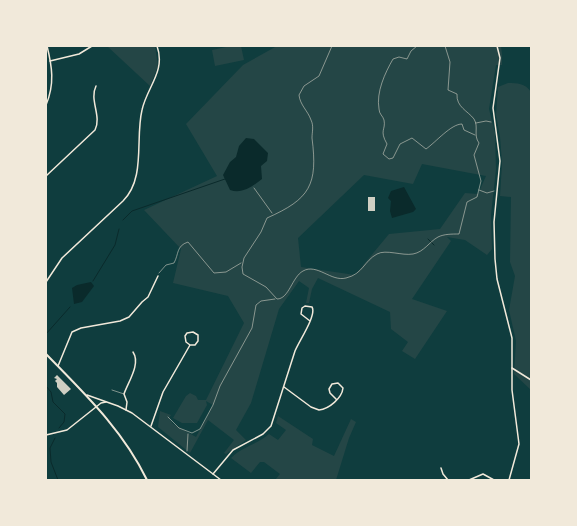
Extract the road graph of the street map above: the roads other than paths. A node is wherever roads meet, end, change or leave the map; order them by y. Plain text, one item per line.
1 (46, 46) edge
2 (92, 46) edge
3 (157, 46) edge
4 (498, 46) edge
5 (50, 61) junction
6 (96, 86) dead end
7 (46, 104) edge
8 (46, 176) edge
9 (158, 276) road end
10 (46, 282) edge
11 (310, 321) junction
12 (190, 345) junction
13 (132, 352) dead end
14 (46, 354) edge
15 (58, 366) junction
16 (512, 368) junction
17 (531, 380) edge
18 (284, 387) junction
19 (112, 390) dead end
20 (124, 394) junction
21 (86, 395) junction
22 (336, 399) junction
23 (109, 402) junction
24 (97, 406) junction
25 (126, 410) junction
26 (151, 426) junction
27 (46, 435) edge
28 (441, 468) dead end
29 (212, 474) junction
30 (147, 480) edge
31 (221, 480) edge
32 (448, 480) edge
33 (469, 480) edge
34 (494, 480) edge
35 (509, 480) edge

1 - 5 street
2 - 5 street
3 - 10 street
4 - 16 street
5 - 7 street
6 - 8 street
9 - 15 street
11 - 11 street
11 - 18 street
12 - 12 street
12 - 26 street
13 - 20 street
14 - 15 main road
15 - 21 main road
16 - 17 street
16 - 35 street
18 - 22 street
18 - 29 street
19 - 20 lane
20 - 25 street
21 - 23 street
21 - 24 main road
22 - 22 street
23 - 24 street
23 - 25 street
24 - 27 street
24 - 30 main road
25 - 26 street
26 - 29 street
28 - 32 street
29 - 31 street
33 - 34 street

